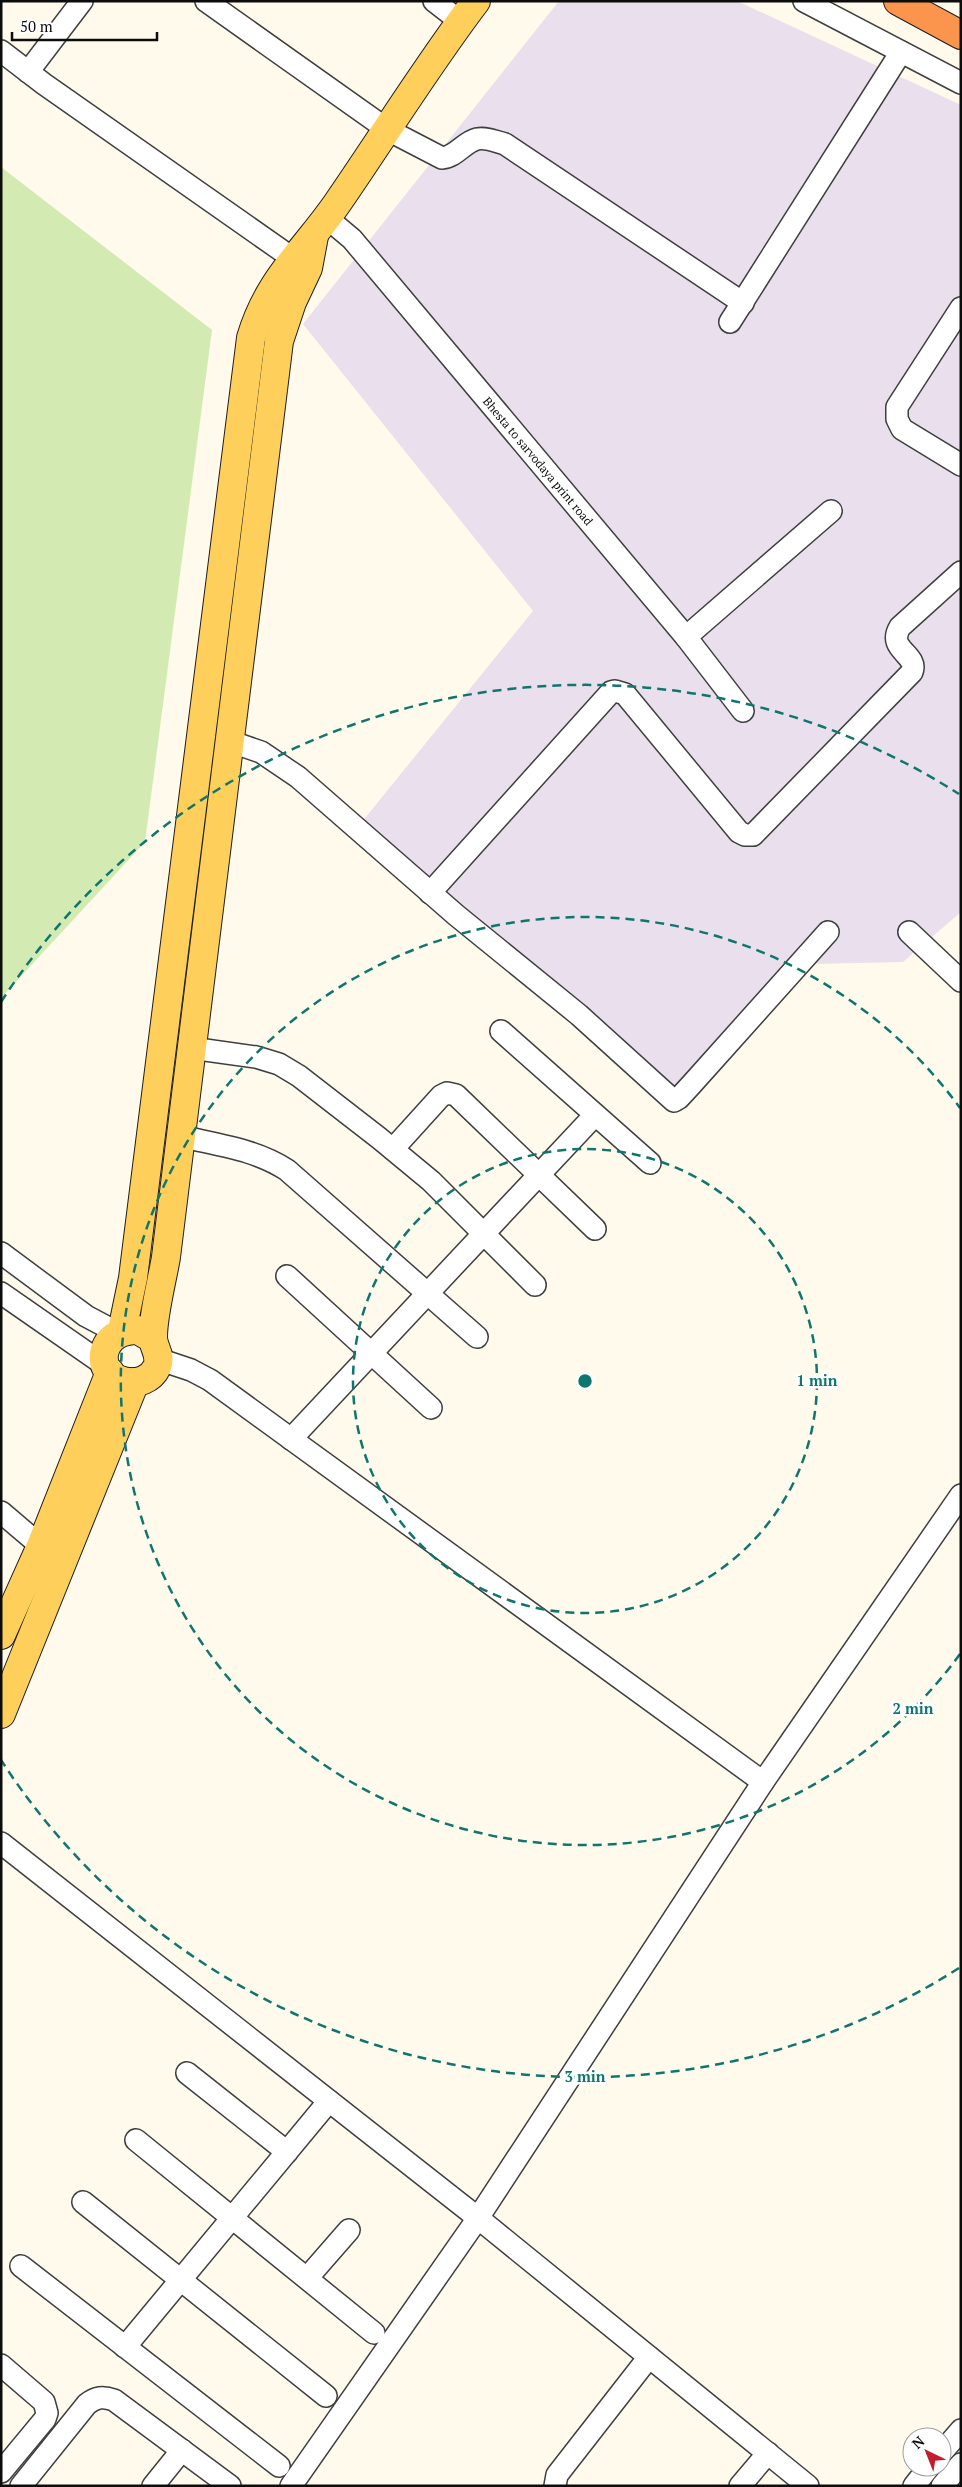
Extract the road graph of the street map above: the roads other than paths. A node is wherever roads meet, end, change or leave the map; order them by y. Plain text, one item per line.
1 (82, 1) edge
2 (206, 1) edge
3 (434, 1) edge
4 (804, 1) edge
5 (898, 1) edge
6 (468, 11) edge
7 (961, 35) edge
8 (1, 51) edge
9 (901, 52) junction
10 (28, 72) junction
11 (961, 83) edge
12 (388, 130) junction
13 (321, 226) junction
14 (300, 263) junction
15 (743, 303) junction
16 (961, 308) edge
17 (730, 322) dead end
18 (961, 465) edge
19 (832, 511) dead end
20 (961, 572) edge
21 (686, 637) junction
22 (743, 711) dead end
23 (229, 741) junction
24 (430, 893) junction
25 (828, 932) dead end
26 (909, 932) dead end
27 (961, 981) edge
28 (501, 1031) dead end
29 (192, 1048) junction
30 (596, 1115) junction
31 (180, 1136) junction
32 (392, 1149) junction
33 (650, 1163) dead end
34 (540, 1174) junction
35 (595, 1229) dead end
36 (484, 1233) junction
37 (1, 1252) edge
38 (287, 1276) dead end
39 (535, 1285) dead end
40 (428, 1292) junction
41 (1, 1293) edge
42 (120, 1332) junction
43 (477, 1337) dead end
44 (156, 1349) junction
45 (372, 1352) junction
46 (108, 1369) junction
47 (136, 1382) junction
48 (431, 1408) dead end
49 (290, 1439) junction
50 (961, 1495) edge
51 (1, 1512) edge
52 (41, 1546) junction
53 (1, 1634) edge
54 (1, 1714) edge
55 (763, 1782) junction
56 (1, 1843) edge
57 (187, 2074) dead end
58 (329, 2101) junction
59 (136, 2140) dead end
60 (287, 2152) junction
61 (83, 2202) dead end
62 (232, 2218) junction
63 (478, 2218) junction
64 (348, 2230) dead end
65 (21, 2266) dead end
66 (308, 2277) junction
67 (180, 2281) junction
68 (374, 2333) dead end
69 (125, 2347) junction
70 (649, 2357) junction
71 (1, 2365) edge
72 (326, 2396) dead end
73 (961, 2430) edge
74 (952, 2440) edge
75 (182, 2450) junction
76 (768, 2453) junction
77 (961, 2464) edge
78 (279, 2466) dead end
79 (1, 2472) edge
80 (21, 2486) edge
81 (153, 2486) edge
82 (230, 2486) edge
83 (291, 2486) edge
84 (555, 2486) edge
85 (740, 2486) edge
86 (808, 2486) edge
87 (942, 2486) edge

1 - 10 street
2 - 12 street
3 - 6 street
4 - 9 street
5 - 7 highway
6 - 12 main road
8 - 10 street
9 - 11 street
9 - 15 street
10 - 14 street
12 - 13 main road
12 - 15 street
13 - 14 main road
13 - 21 street, Bhesta to sarvodaya print road
14 - 23 main road
14 - 42 main road
15 - 17 street
16 - 18 street
19 - 21 street
20 - 24 street
21 - 22 street, Bhesta to sarvodaya print road
23 - 24 street
23 - 29 main road
24 - 25 street
26 - 27 street
28 - 30 street
29 - 31 main road
29 - 32 street
30 - 33 street
30 - 34 street
31 - 40 street
31 - 44 main road
32 - 34 street
32 - 36 street
34 - 35 street
34 - 36 street
36 - 39 street
36 - 40 street
37 - 42 street
38 - 45 street
40 - 43 street
40 - 45 street
41 - 46 street
42 - 44 main road
42 - 46 main road
44 - 47 main road
44 - 49 street
45 - 48 street
45 - 49 street
46 - 47 main road
46 - 52 main road
47 - 54 main road
49 - 55 street
50 - 55 street
51 - 52 street
52 - 53 main road
55 - 63 street
56 - 58 street
57 - 60 street
58 - 60 street
58 - 63 street
59 - 62 street
60 - 62 street
61 - 67 street
62 - 66 street
62 - 67 street
63 - 70 street
63 - 83 street
64 - 66 street
65 - 69 street
66 - 68 street
67 - 69 street
67 - 72 street
69 - 78 street
70 - 76 street
70 - 84 street
71 - 79 street
73 - 74 street
75 - 80 street
75 - 81 street
75 - 82 street
76 - 85 street
76 - 86 street
77 - 87 street

